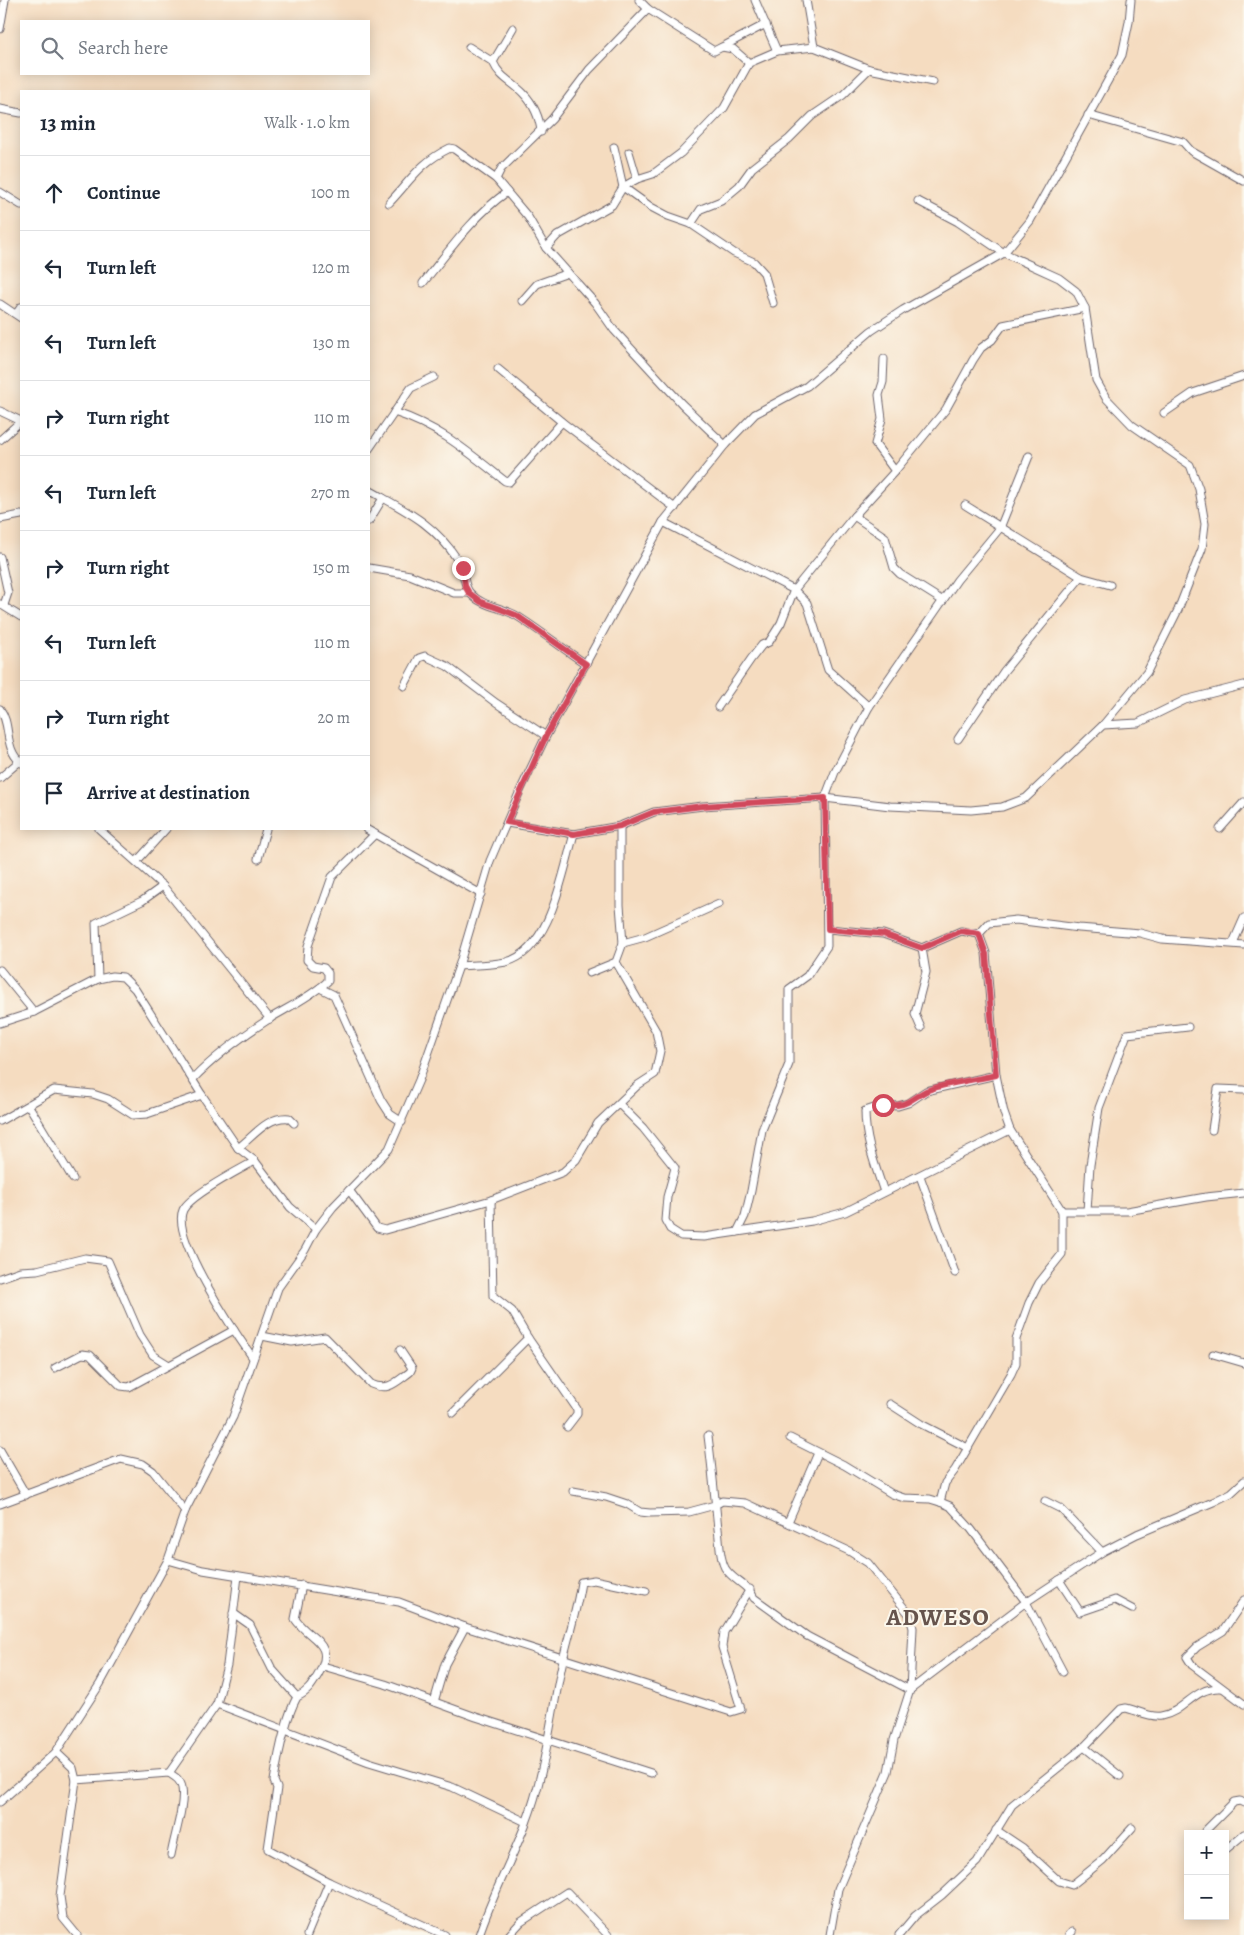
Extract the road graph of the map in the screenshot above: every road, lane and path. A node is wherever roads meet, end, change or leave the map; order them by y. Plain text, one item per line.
1 (5, 0) edge
2 (639, 0) edge
3 (755, 0) edge
4 (806, 0) edge
5 (1131, 0) edge
6 (1, 8) edge
7 (648, 9) junction
8 (766, 24) junction
9 (513, 28) dead end
10 (0, 29) edge
11 (468, 46) dead end
12 (814, 46) junction
13 (722, 47) junction
14 (777, 51) junction
15 (493, 62) junction
16 (750, 62) junction
17 (870, 69) junction
18 (933, 82) dead end
19 (0, 109) edge
20 (20, 113) edge
21 (1088, 115) junction
22 (541, 132) junction
23 (614, 147) dead end
24 (628, 152) dead end
25 (637, 178) junction
26 (496, 179) junction
27 (1244, 181) edge
28 (623, 187) junction
29 (0, 192) edge
30 (507, 192) junction
31 (918, 201) dead end
32 (389, 203) dead end
33 (20, 204) edge
34 (690, 224) junction
35 (546, 248) junction
36 (1004, 253) junction
37 (568, 273) junction
38 (423, 283) dead end
39 (522, 301) dead end
40 (773, 303) dead end
41 (0, 304) edge
42 (1085, 308) junction
43 (19, 316) edge
44 (884, 359) dead end
45 (498, 369) dead end
46 (1244, 376) edge
47 (434, 377) dead end
48 (0, 411) edge
49 (394, 412) junction
50 (1164, 413) dead end
51 (20, 421) edge
52 (20, 422) edge
53 (562, 422) junction
54 (0, 440) edge
55 (725, 445) junction
56 (370, 448) edge
57 (1029, 456) dead end
58 (895, 471) junction
59 (370, 491) edge
60 (383, 498) junction
61 (965, 505) dead end
62 (675, 508) junction
63 (20, 515) edge
64 (854, 516) junction
65 (0, 519) edge
66 (370, 519) edge
67 (663, 522) junction
68 (1000, 528) junction
69 (0, 557) edge
70 (370, 568) edge
71 (1081, 578) junction
72 (1110, 585) dead end
73 (794, 590) junction
74 (469, 593) junction
75 (943, 601) junction
76 (2, 605) edge
77 (20, 616) edge
78 (586, 664) junction
79 (1244, 685) edge
80 (404, 686) dead end
81 (718, 707) dead end
82 (869, 707) junction
83 (0, 709) edge
84 (1103, 725) junction
85 (546, 736) junction
86 (958, 740) dead end
87 (20, 760) edge
88 (20, 763) edge
89 (0, 778) edge
90 (825, 798) junction
91 (1244, 802) edge
92 (507, 822) junction
93 (620, 826) junction
94 (1220, 829) dead end
95 (100, 830) edge
96 (165, 830) edge
97 (266, 830) edge
98 (368, 830) edge
99 (374, 834) junction
100 (574, 834) junction
101 (258, 859) dead end
102 (138, 861) junction
103 (163, 886) junction
104 (481, 894) junction
105 (719, 904) dead end
106 (1244, 918) edge
107 (828, 929) junction
108 (979, 934) junction
109 (623, 943) junction
110 (1232, 943) junction
111 (1244, 945) edge
112 (922, 948) junction
113 (616, 962) junction
114 (459, 966) junction
115 (0, 970) edge
116 (589, 973) dead end
117 (98, 979) junction
118 (320, 988) junction
119 (34, 1012) junction
120 (270, 1019) junction
121 (0, 1023) edge
122 (1188, 1027) dead end
123 (921, 1028) dead end
124 (996, 1075) junction
125 (193, 1079) junction
126 (1244, 1090) edge
127 (202, 1095) junction
128 (619, 1104) junction
129 (29, 1106) junction
130 (0, 1121) edge
131 (402, 1122) junction
132 (294, 1124) dead end
133 (1010, 1130) junction
134 (1212, 1130) dead end
135 (238, 1148) junction
136 (255, 1161) junction
137 (920, 1176) junction
138 (73, 1179) dead end
139 (349, 1190) junction
140 (884, 1192) junction
141 (1244, 1193) edge
142 (491, 1200) junction
143 (1062, 1211) junction
144 (1087, 1211) junction
145 (316, 1229) junction
146 (737, 1232) junction
147 (955, 1273) dead end
148 (0, 1278) edge
149 (234, 1330) junction
150 (262, 1336) junction
151 (528, 1338) junction
152 (400, 1350) dead end
153 (1213, 1354) dead end
154 (253, 1358) junction
155 (1244, 1363) edge
156 (169, 1365) junction
157 (55, 1368) dead end
158 (890, 1404) dead end
159 (453, 1413) dead end
160 (567, 1427) dead end
161 (708, 1436) dead end
162 (790, 1438) dead end
163 (968, 1448) junction
164 (0, 1450) edge
165 (818, 1453) junction
166 (1244, 1481) edge
167 (573, 1491) dead end
168 (26, 1495) junction
169 (1045, 1501) dead end
170 (940, 1502) junction
171 (0, 1504) edge
172 (716, 1505) junction
173 (185, 1511) junction
174 (788, 1522) junction
175 (1102, 1552) junction
176 (168, 1560) junction
177 (238, 1576) junction
178 (1058, 1580) junction
179 (302, 1586) junction
180 (750, 1589) junction
181 (646, 1591) dead end
182 (1244, 1600) edge
183 (1026, 1602) junction
184 (1132, 1608) dead end
185 (233, 1613) junction
186 (465, 1627) junction
187 (564, 1659) junction
188 (323, 1666) junction
189 (1063, 1672) dead end
190 (1221, 1688) junction
191 (910, 1690) junction
192 (297, 1697) junction
193 (434, 1702) junction
194 (217, 1704) junction
195 (1244, 1704) edge
196 (286, 1730) junction
197 (549, 1739) junction
198 (1084, 1747) junction
199 (56, 1752) junction
200 (169, 1773) junction
201 (651, 1773) dead end
202 (1120, 1776) dead end
203 (76, 1780) junction
204 (0, 1802) edge
205 (1244, 1802) edge
206 (526, 1822) junction
207 (1132, 1828) dead end
208 (996, 1830) junction
209 (1206, 1830) edge
210 (1244, 1834) edge
211 (1229, 1847) edge
212 (171, 1855) dead end
213 (328, 1882) junction
214 (77, 1935) edge
215 (307, 1935) edge
216 (445, 1935) edge
217 (479, 1935) edge
218 (509, 1935) edge
219 (608, 1935) edge
220 (830, 1935) edge
221 (899, 1935) edge

1 - 6 street
2 - 7 street
3 - 8 street
4 - 12 street
5 - 21 street
6 - 10 street
7 - 13 street
7 - 22 street
8 - 13 street
8 - 14 street
9 - 15 street
11 - 15 street
12 - 14 street
12 - 17 street
13 - 16 street
14 - 16 street
15 - 22 street
16 - 25 street
17 - 18 street
17 - 34 street
19 - 20 street
21 - 27 street
21 - 36 street
22 - 26 street
23 - 28 street
24 - 25 street
25 - 28 street
26 - 30 street
26 - 32 street
28 - 34 street
28 - 35 street
29 - 33 street
30 - 35 street
30 - 38 street
31 - 36 street
34 - 40 street
35 - 37 street
36 - 42 street
36 - 55 street
37 - 39 street
37 - 55 street
41 - 43 street
42 - 58 street
42 - 84 street
44 - 58 street
45 - 53 street
46 - 50 street
47 - 49 street
48 - 51 street
49 - 53 street
49 - 56 street
52 - 54 street
53 - 62 street
55 - 62 street
57 - 68 street
58 - 64 street
59 - 60 street
60 - 66 street
60 - 74 street
61 - 68 street
62 - 67 street
63 - 65 street
64 - 73 street
64 - 75 street
67 - 73 street
67 - 78 street
68 - 71 street
68 - 75 street
69 - 76 street
70 - 74 street
71 - 72 street
71 - 86 street
73 - 81 street
73 - 82 street
74 - 78 street
75 - 82 street
76 - 77 street
78 - 85 street
79 - 84 street
80 - 85 street
82 - 90 street
83 - 87 street
84 - 90 street
85 - 92 street
88 - 89 street
90 - 93 street
90 - 107 street
91 - 94 street
92 - 100 street
92 - 104 street
93 - 100 street
93 - 109 street
95 - 102 street
96 - 102 street
97 - 101 street
98 - 99 street
99 - 104 street
99 - 118 street
100 - 114 street
102 - 103 street
103 - 117 street
103 - 120 street
104 - 114 street
105 - 109 street
106 - 110 street
107 - 112 street
107 - 146 street
108 - 110 street
108 - 112 street
108 - 124 street
109 - 113 street
110 - 111 street
112 - 123 street
113 - 116 street
113 - 128 street
114 - 131 street
115 - 119 street
117 - 119 street
117 - 125 street
118 - 120 street
118 - 131 street
119 - 121 street
120 - 125 street
122 - 144 street
124 - 133 street
124 - 140 street
125 - 127 street
126 - 134 street
127 - 129 street
127 - 135 street
128 - 142 street
128 - 146 street
129 - 130 street
129 - 138 street
131 - 139 street
132 - 135 street
133 - 137 street
133 - 143 street
135 - 136 street
136 - 145 street
136 - 149 street
137 - 140 street
137 - 147 street
139 - 142 street
139 - 145 street
140 - 146 street
141 - 144 street
142 - 151 street
143 - 144 street
143 - 163 street
145 - 150 street
148 - 156 street
149 - 154 street
149 - 156 street
150 - 152 street
150 - 154 street
151 - 159 street
151 - 160 street
153 - 155 street
154 - 173 street
156 - 157 street
158 - 163 street
161 - 172 street
162 - 165 street
163 - 170 street
164 - 168 street
165 - 170 street
165 - 174 street
166 - 175 street
167 - 172 street
168 - 171 street
168 - 173 street
169 - 175 street
170 - 183 street
172 - 174 street
172 - 180 street
173 - 176 street
174 - 191 street
175 - 178 street
176 - 177 street
176 - 199 street
177 - 179 street
177 - 185 street
178 - 183 street
178 - 184 street
179 - 186 street
179 - 188 street
180 - 187 street
180 - 191 street
181 - 187 street
182 - 190 street
183 - 189 street
183 - 191 street
185 - 192 street
185 - 194 street
186 - 187 street
186 - 193 street
187 - 197 street
188 - 192 street
188 - 193 street
190 - 195 street
190 - 198 street
191 - 220 street
192 - 196 street
193 - 197 street
194 - 196 street
194 - 200 street
196 - 206 street
196 - 213 street
197 - 201 street
197 - 206 street
198 - 202 street
198 - 208 street
199 - 203 street
199 - 204 street
200 - 203 street
200 - 212 street
203 - 214 street
205 - 209 street
206 - 217 street
207 - 208 street
208 - 221 street
210 - 211 street
213 - 215 street
213 - 216 street
218 - 219 street

